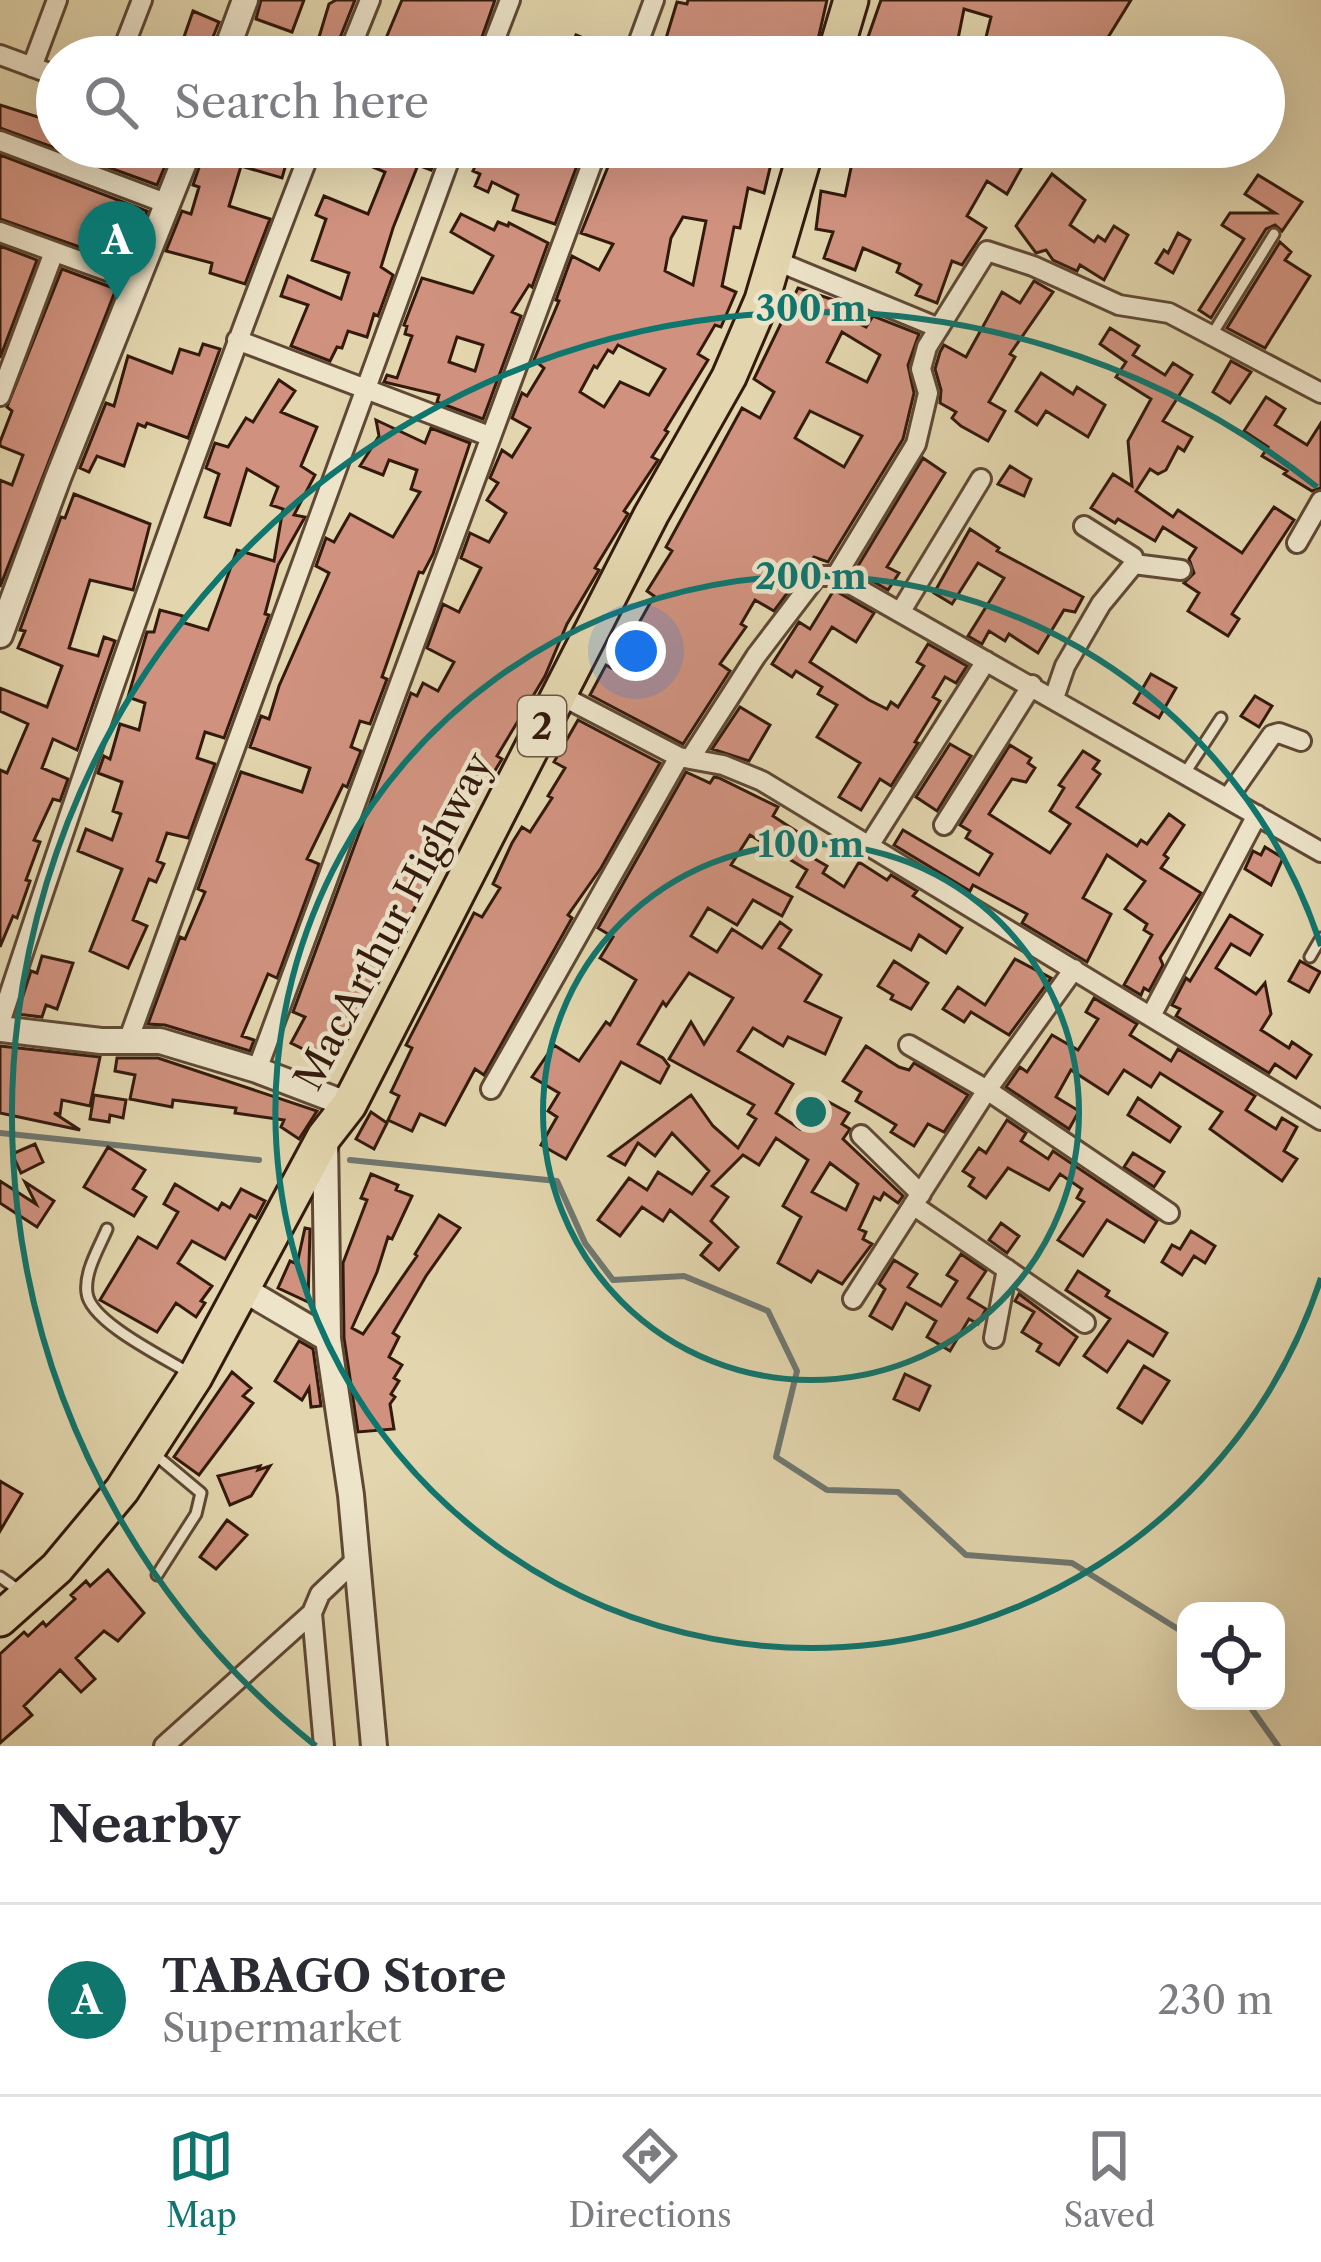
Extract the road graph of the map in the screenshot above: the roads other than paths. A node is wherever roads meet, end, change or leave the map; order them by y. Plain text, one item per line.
1 (57, 0) edge
2 (142, 0) edge
3 (245, 0) edge
4 (370, 0) edge
5 (510, 0) edge
6 (654, 0) edge
7 (850, 0) edge
8 (44, 36) edge
9 (128, 36) edge
10 (232, 36) edge
11 (355, 36) edge
12 (496, 36) edge
13 (640, 36) edge
14 (840, 36) edge
15 (0, 56) edge
16 (36, 56) edge
17 (32, 67) junction
18 (36, 68) edge
19 (0, 142) edge
20 (36, 155) edge
21 (70, 168) edge
22 (182, 168) edge
23 (304, 168) edge
24 (446, 168) edge
25 (590, 168) edge
26 (801, 168) edge
27 (168, 204) junction
28 (0, 232) edge
29 (1274, 234) dead end
30 (54, 252) junction
31 (774, 260) junction
32 (138, 282) junction
33 (939, 328) junction
34 (1213, 333) junction
35 (237, 340) junction
36 (366, 389) junction
37 (1321, 393) edge
38 (0, 396) edge
39 (489, 436) junction
40 (981, 478) dead end
41 (1321, 501) edge
42 (1084, 526) dead end
43 (1298, 543) dead end
44 (1134, 564) junction
45 (1181, 570) dead end
46 (836, 576) junction
47 (902, 611) junction
48 (0, 635) edge
49 (986, 661) junction
50 (1032, 686) junction
51 (558, 694) junction
52 (1054, 698) junction
53 (1221, 718) dead end
54 (1301, 741) dead end
55 (684, 758) junction
56 (1185, 773) junction
57 (1228, 798) junction
58 (1257, 815) junction
59 (944, 826) dead end
60 (870, 844) junction
61 (1321, 852) edge
62 (1321, 938) edge
63 (1310, 957) dead end
64 (1074, 969) junction
65 (1152, 1014) junction
66 (0, 1026) edge
67 (128, 1041) junction
68 (909, 1045) dead end
69 (257, 1070) junction
70 (491, 1089) dead end
71 (987, 1090) junction
72 (349, 1105) junction
73 (1321, 1120) edge
74 (861, 1135) dead end
75 (325, 1137) junction
76 (917, 1200) junction
77 (1169, 1213) dead end
78 (107, 1229) dead end
79 (1007, 1269) junction
80 (243, 1289) junction
81 (853, 1299) dead end
82 (1085, 1323) dead end
83 (994, 1338) dead end
84 (328, 1340) junction
85 (195, 1376) junction
86 (148, 1449) junction
87 (357, 1559) junction
88 (157, 1575) dead end
89 (13, 1586) edge
90 (312, 1613) junction
91 (0, 1619) edge
92 (164, 1746) edge
93 (324, 1746) edge
94 (374, 1746) edge

1 - 8 street
2 - 9 street
3 - 10 street
4 - 11 street
5 - 12 street
6 - 13 street
7 - 14 highway
15 - 17 street
16 - 17 street
17 - 18 street
19 - 20 street
21 - 27 street
22 - 27 street
23 - 35 street
24 - 36 street
25 - 39 street
26 - 31 highway, MacArthur Highway / 2
27 - 32 street
28 - 30 street
29 - 34 lane
30 - 32 street
30 - 38 street
31 - 33 street
31 - 51 highway, MacArthur Highway / 2
32 - 48 street
33 - 34 street
33 - 46 street
34 - 37 street
35 - 36 street
35 - 66 street
36 - 39 street
36 - 67 street
39 - 69 street
40 - 47 street
41 - 43 street
42 - 44 street
44 - 45 street
44 - 52 street
46 - 47 street
46 - 55 street
47 - 49 street
49 - 50 street
49 - 60 street
50 - 52 street
50 - 59 street
51 - 55 street
51 - 72 highway, MacArthur Highway / 2
52 - 56 street
53 - 56 lane
54 - 57 street
55 - 60 street
55 - 70 street
56 - 57 street
57 - 58 street
58 - 61 street
58 - 65 street
60 - 64 street
62 - 63 lane
64 - 65 street
64 - 71 street
65 - 73 street
66 - 67 street
67 - 69 street
68 - 71 street
69 - 72 street
71 - 76 street
71 - 77 street
72 - 75 highway, MacArthur Highway / 2
74 - 76 street
75 - 80 highway, MacArthur Highway / 2
75 - 84 street
76 - 79 street
76 - 81 street
78 - 85 lane
79 - 82 street
79 - 83 street
80 - 84 street
80 - 85 highway, MacArthur Highway / 2
84 - 87 street
85 - 86 highway, MacArthur Highway / 2
86 - 88 lane
86 - 89 highway, MacArthur Highway / 2
87 - 90 street
87 - 94 street
89 - 91 highway, MacArthur Highway / 2
90 - 92 street
90 - 93 street

